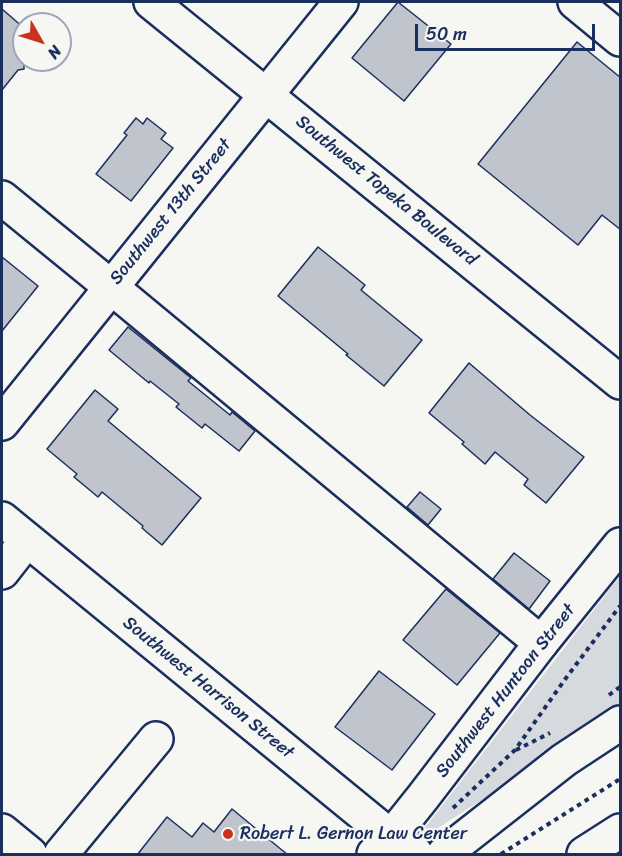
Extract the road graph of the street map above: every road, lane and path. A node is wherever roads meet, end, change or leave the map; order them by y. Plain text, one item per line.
1 (152, 2) edge
2 (341, 2) edge
3 (575, 2) edge
4 (621, 39) edge
5 (266, 95) junction
6 (2, 198) edge
7 (111, 287) junction
8 (621, 382) edge
9 (2, 423) edge
10 (2, 519) edge
11 (27, 540) junction
12 (621, 545) edge
13 (621, 561) edge
14 (2, 572) edge
15 (592, 582) junction
16 (621, 606) edge
17 (542, 643) junction
18 (621, 723) edge
19 (156, 739) dead end
20 (621, 743) edge
21 (621, 779) edge
22 (445, 815) dead end
23 (2, 831) edge
24 (621, 831) edge
25 (393, 849) edge
26 (30, 855) edge
27 (61, 855) edge
28 (446, 855) edge
29 (501, 855) edge
30 (584, 855) edge

1 - 5 main road, Southwest Topeka Boulevard
2 - 5 main road, Southwest 13th Street
3 - 4 main road
5 - 7 main road, Southwest 13th Street
5 - 8 main road, Southwest Topeka Boulevard
6 - 7 main road
7 - 9 main road, Southwest 13th Street
7 - 17 main road
10 - 11 main road, Southwest Harrison Street
11 - 14 main road
11 - 25 main road, Southwest Harrison Street
12 - 15 main road, Southwest Huntoon Street
13 - 15 main road
15 - 17 main road, Southwest Huntoon Street
16 - 22 path
17 - 25 main road, Southwest Huntoon Street
18 - 28 main road
19 - 27 main road
20 - 28 main road
21 - 29 path
23 - 26 main road
24 - 30 main road

